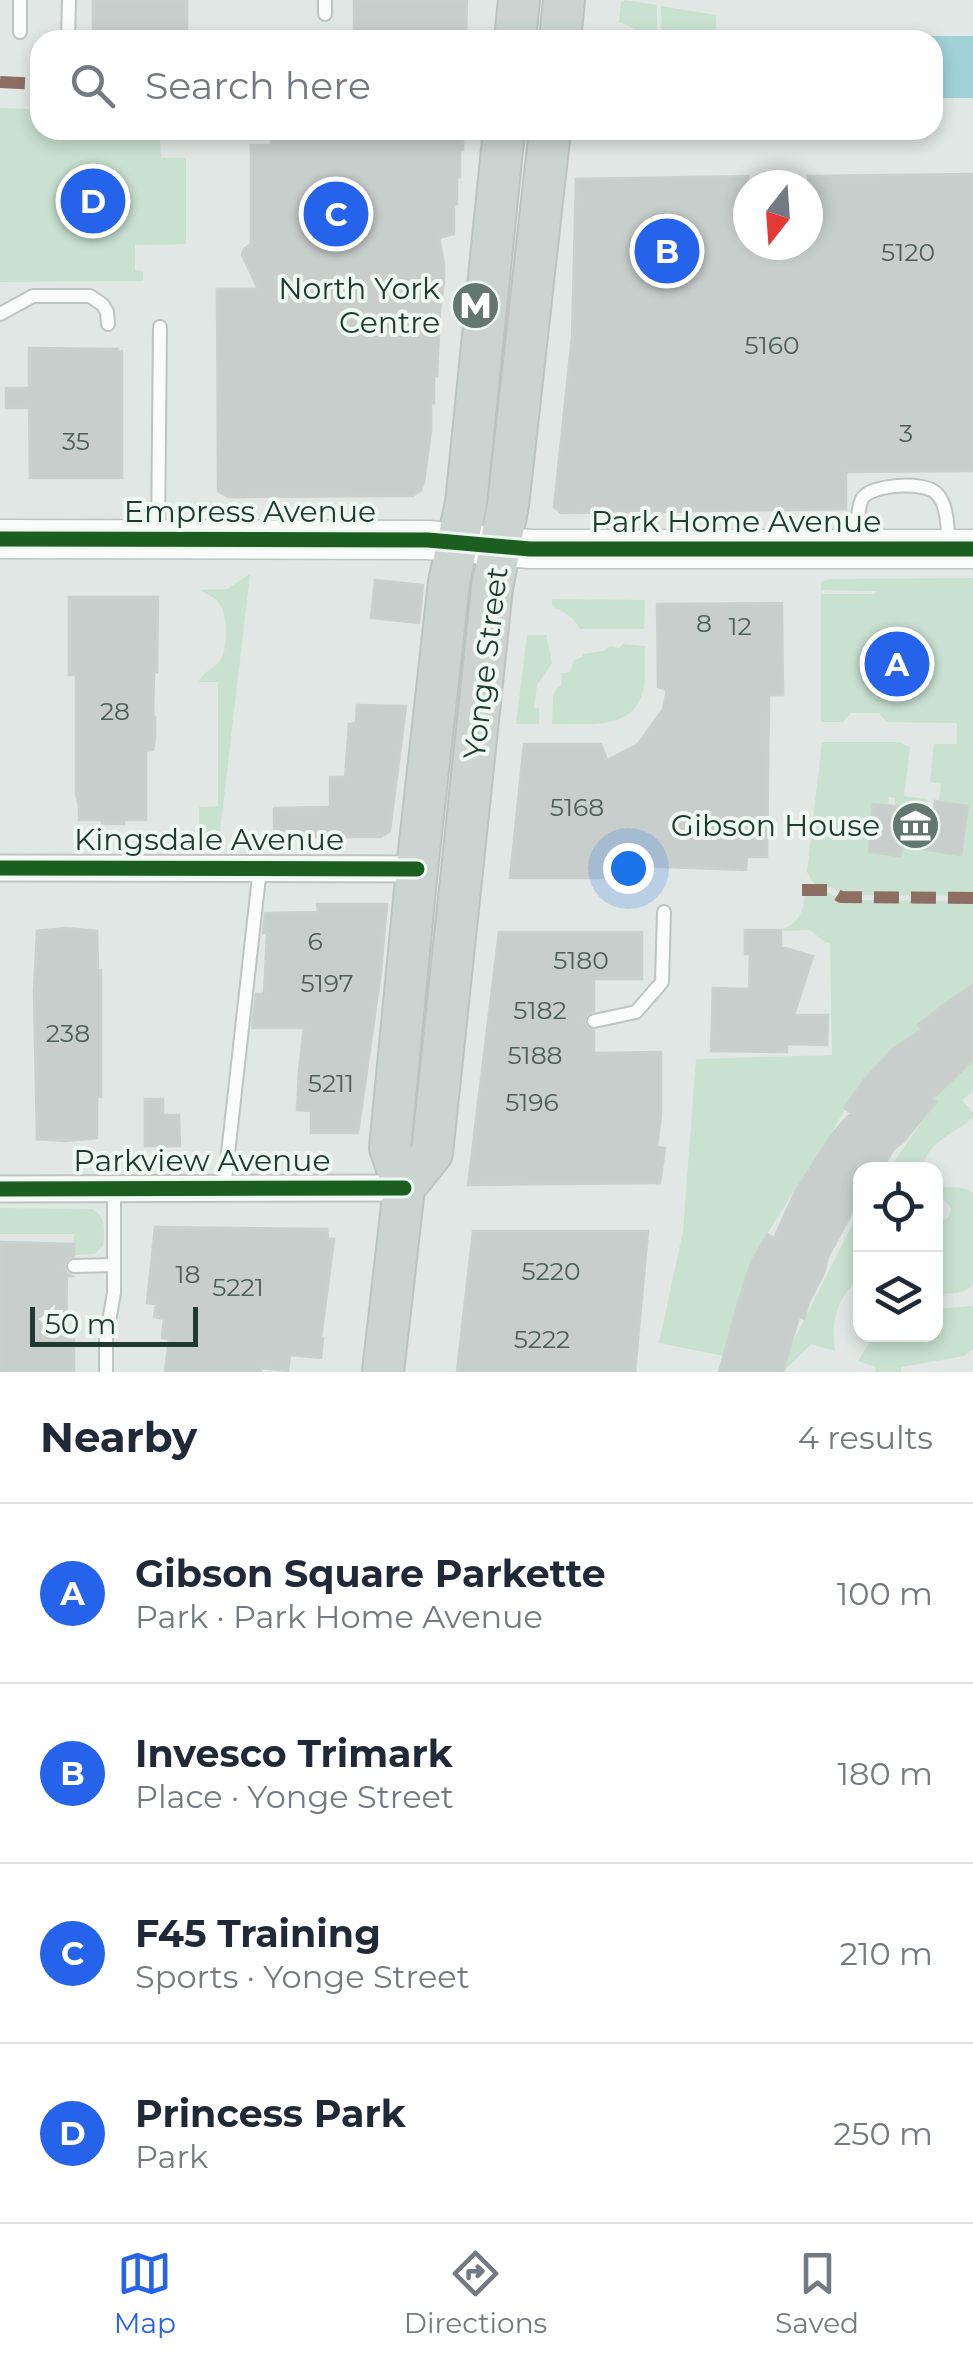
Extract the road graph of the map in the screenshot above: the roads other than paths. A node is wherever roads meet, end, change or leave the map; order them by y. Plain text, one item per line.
1 (20, 0) edge
2 (69, 0) edge
3 (519, 0) edge
4 (564, 0) edge
5 (68, 30) edge
6 (515, 30) edge
7 (561, 30) edge
8 (20, 32) dead end
9 (503, 140) edge
10 (549, 140) edge
11 (0, 314) edge
12 (108, 324) dead end
13 (160, 327) dead end
14 (0, 539) edge
15 (158, 539) junction
16 (456, 542) junction
17 (500, 547) junction
18 (857, 549) junction
19 (961, 549) edge
20 (0, 868) edge
21 (260, 868) junction
22 (417, 869) junction
23 (664, 912) dead end
24 (594, 1021) dead end
25 (404, 1188) junction
26 (0, 1189) edge
27 (114, 1189) junction
28 (224, 1189) junction
29 (114, 1265) junction
30 (74, 1266) dead end
31 (106, 1372) edge
32 (382, 1372) edge

1 - 8 lane
2 - 5 lane
3 - 6 main road
4 - 7 main road
9 - 16 main road, Yonge Street
10 - 17 main road, Yonge Street
11 - 12 lane
13 - 15 lane
14 - 15 street, Empress Avenue
15 - 16 street, Empress Avenue
16 - 17 street, Empress Avenue
16 - 22 main road, Yonge Street
17 - 18 street, Park Home Avenue
17 - 25 main road, Yonge Street
18 - 19 street, Park Home Avenue
18 - 19 lane
20 - 21 street, Kingsdale Avenue
21 - 22 street, Kingsdale Avenue
21 - 28 lane
22 - 25 main road, Yonge Street
23 - 24 lane
25 - 28 street, Parkview Avenue
25 - 32 main road, Yonge Street
26 - 27 street, Parkview Avenue
27 - 28 street, Parkview Avenue
27 - 29 lane
29 - 30 lane
29 - 31 lane

